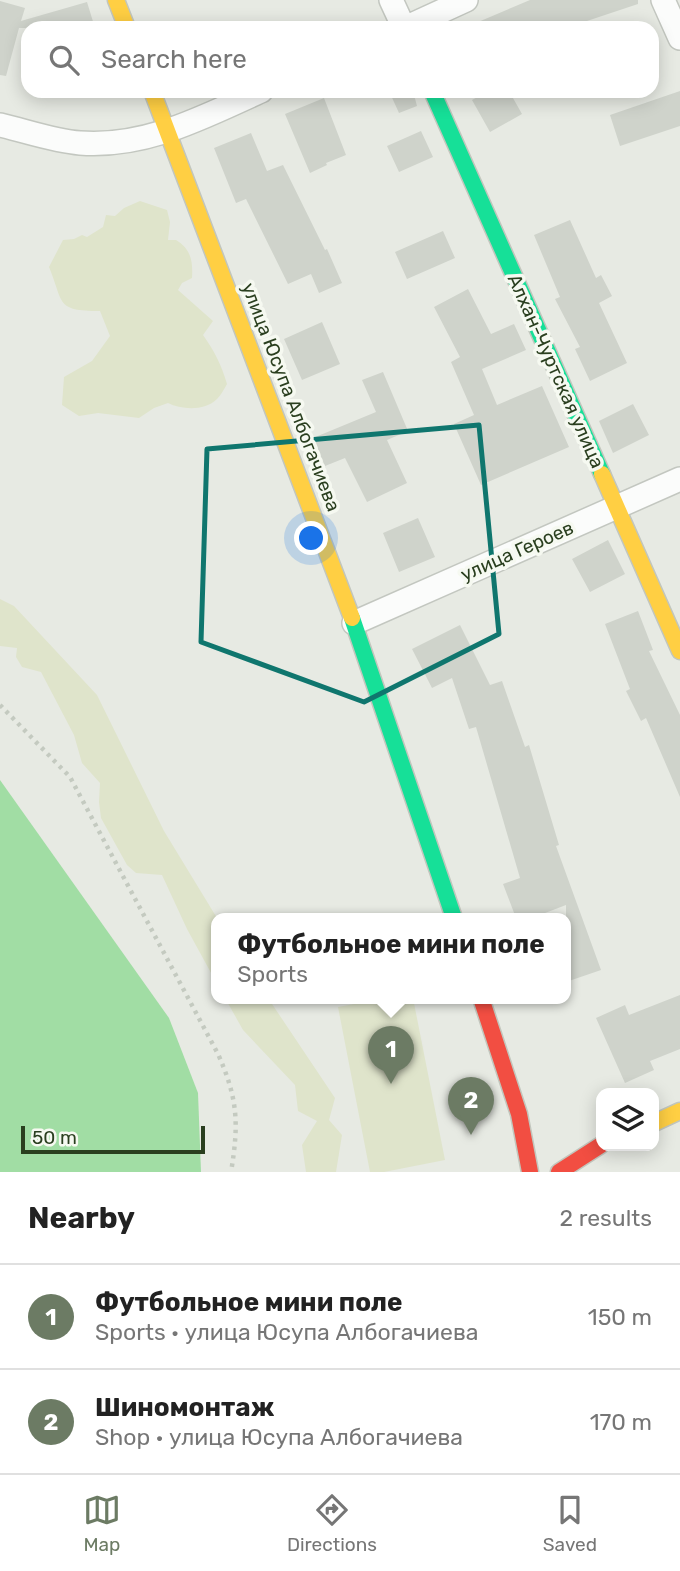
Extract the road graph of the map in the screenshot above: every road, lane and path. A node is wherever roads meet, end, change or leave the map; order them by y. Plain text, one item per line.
1 (116, 0) edge
2 (391, 0) edge
3 (466, 0) edge
4 (663, 0) edge
5 (124, 21) edge
6 (401, 21) edge
7 (420, 21) edge
8 (680, 38) edge
9 (155, 98) edge
10 (245, 98) edge
11 (435, 98) edge
12 (0, 125) edge
13 (167, 132) junction
14 (680, 480) edge
15 (616, 507) junction
16 (354, 623) junction
17 (680, 651) edge
18 (0, 705) edge
19 (452, 913) edge
20 (483, 1004) edge
21 (680, 1111) edge
22 (659, 1121) edge
23 (596, 1148) edge
24 (231, 1172) edge
25 (530, 1172) edge
26 (559, 1172) edge

1 - 5 street
2 - 6 street
3 - 7 street
4 - 8 street
9 - 13 street, улица Юсупа Албогачиева
10 - 13 street
11 - 15 street, Алхан-Чуртская улица
12 - 13 street
13 - 16 street, улица Юсупа Албогачиева
14 - 15 street, улица Героев
15 - 16 street, улица Героев
15 - 17 street, Алхан-Чуртская улица
16 - 19 street, улица Юсупа Албогачиева
18 - 24 path
20 - 25 street
21 - 22 street
23 - 26 street

